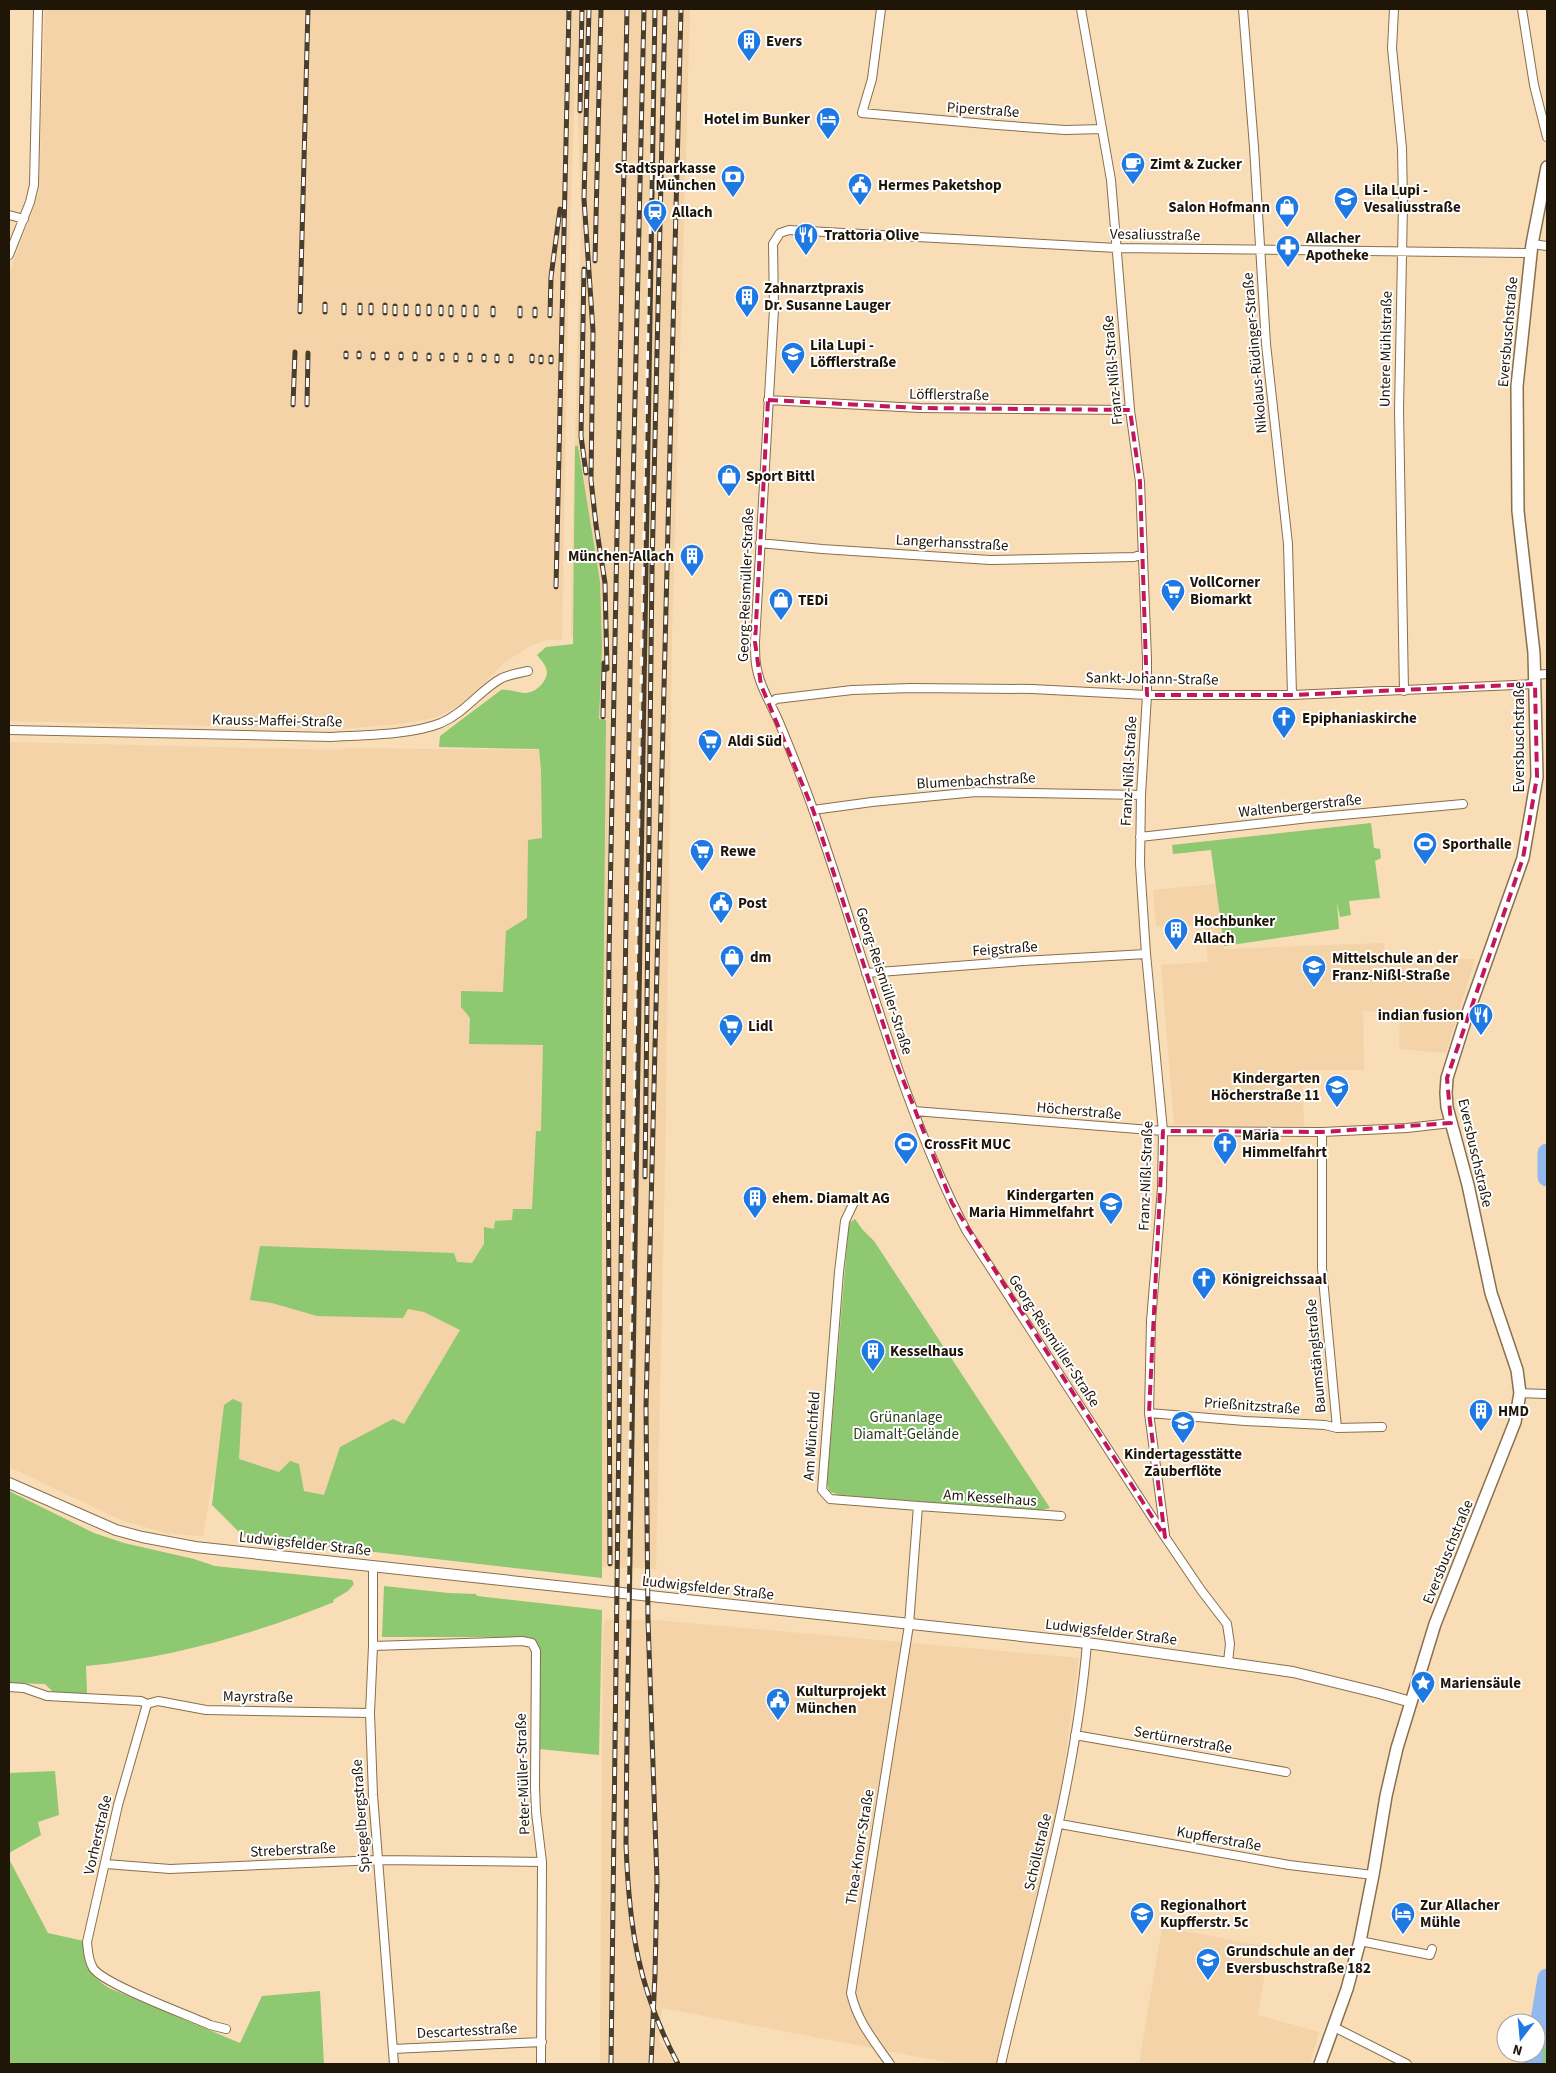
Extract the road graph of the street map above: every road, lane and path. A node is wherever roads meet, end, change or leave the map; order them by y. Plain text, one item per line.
1 (38, 9) edge
2 (880, 9) edge
3 (1081, 9) edge
4 (1243, 9) edge
5 (1394, 9) edge
6 (1522, 9) edge
7 (1102, 128) junction
8 (1547, 137) edge
9 (1547, 167) edge
10 (9, 215) edge
11 (24, 218) junction
12 (780, 233) joint
13 (1547, 246) edge
14 (1117, 248) junction
15 (1531, 248) junction
16 (1261, 250) junction
17 (1401, 251) junction
18 (9, 255) edge
19 (768, 400) junction
20 (1130, 410) junction
21 (760, 543) junction
22 (1143, 554) junction
23 (528, 671) dead end
24 (1547, 674) edge
25 (1535, 680) junction
26 (1404, 691) junction
27 (1147, 695) junction
28 (1292, 695) junction
29 (771, 703) junction
30 (9, 730) edge
31 (1140, 795) junction
32 (1463, 804) dead end
33 (813, 810) junction
34 (1140, 837) junction
35 (1146, 954) junction
36 (866, 973) junction
37 (914, 1111) junction
38 (1451, 1123) junction
39 (1163, 1131) junction
40 (1322, 1132) junction
41 (856, 1198) dead end
42 (1520, 1393) junction
43 (1547, 1394) edge
44 (1149, 1413) junction
45 (1382, 1427) dead end
46 (1337, 1428) junction
47 (9, 1483) edge
48 (918, 1506) junction
49 (1061, 1516) dead end
50 (1165, 1537) junction
51 (373, 1566) junction
52 (909, 1625) junction
53 (1087, 1644) junction
54 (373, 1646) junction
55 (1228, 1662) junction
56 (9, 1687) edge
57 (1410, 1702) junction
58 (147, 1704) junction
59 (370, 1713) junction
60 (1075, 1735) junction
61 (1286, 1772) dead end
62 (1060, 1824) junction
63 (378, 1860) junction
64 (542, 1862) junction
65 (106, 1864) junction
66 (1373, 1875) junction
67 (1360, 1941) junction
68 (1432, 1949) dead end
69 (1334, 2027) junction
70 (226, 2029) dead end
71 (542, 2042) junction
72 (392, 2049) junction
73 (394, 2064) edge
74 (541, 2064) edge
75 (890, 2064) edge
76 (1001, 2064) edge
77 (1320, 2064) edge
78 (1407, 2064) edge

1 - 11 street
2 - 7 street, Piperstraße
3 - 7 street, Franz-Nißl-Straße
4 - 16 street, Nikolaus-Rüdinger-Straße
5 - 17 street, Untere Mühlstraße
6 - 8 street
7 - 14 street, Franz-Nißl-Straße
9 - 15 main road, Eversbuschstraße
10 - 11 street
11 - 18 street
12 - 14 street, Vesaliusstraße
12 - 19 street, Georg-Reismüller-Straße
13 - 15 street, Vesaliusstraße
14 - 16 street, Vesaliusstraße
14 - 20 street, Franz-Nißl-Straße
15 - 17 street, Vesaliusstraße
15 - 25 main road, Eversbuschstraße
16 - 17 street, Vesaliusstraße
16 - 28 street, Nikolaus-Rüdinger-Straße
17 - 26 street, Untere Mühlstraße
19 - 20 street, Löfflerstraße
19 - 21 street, Georg-Reismüller-Straße
20 - 22 street, Franz-Nißl-Straße
21 - 22 street, Langerhansstraße
21 - 29 street, Georg-Reismüller-Straße
22 - 27 street, Franz-Nißl-Straße
23 - 30 street, Krauss-Maffei-Straße
24 - 25 street, Sankt-Johann-Straße
25 - 26 street, Sankt-Johann-Straße
25 - 38 main road, Eversbuschstraße
26 - 28 street, Sankt-Johann-Straße
27 - 28 street, Sankt-Johann-Straße
27 - 29 street, Sankt-Johann-Straße
27 - 31 street, Franz-Nißl-Straße
29 - 33 street, Georg-Reismüller-Straße
31 - 33 street, Blumenbachstraße
31 - 34 street, Franz-Nißl-Straße
32 - 34 street, Waltenbergerstraße
33 - 36 street, Georg-Reismüller-Straße
34 - 35 street, Franz-Nißl-Straße
35 - 36 street, Feigstraße
35 - 39 street, Franz-Nißl-Straße
36 - 37 street, Georg-Reismüller-Straße
37 - 39 street, Höcherstraße
37 - 50 street, Georg-Reismüller-Straße
38 - 40 street, Höcherstraße
38 - 42 main road, Eversbuschstraße
39 - 40 street, Höcherstraße
39 - 44 street, Franz-Nißl-Straße
40 - 46 street, Baumstänglstraße
41 - 48 street, Am Münchfeld
42 - 43 street
42 - 57 main road, Eversbuschstraße
44 - 46 street, Prießnitzstraße
44 - 50 street, Franz-Nißl-Straße
45 - 46 street, Prießnitzstraße
47 - 51 street, Ludwigsfelder Straße
48 - 49 street, Am Kesselhaus
48 - 52 street
50 - 55 street, Georg-Reismüller-Straße
51 - 52 street, Ludwigsfelder Straße
51 - 54 street, Spiegelbergstraße
52 - 53 street, Ludwigsfelder Straße
52 - 75 street, Thea-Knorr-Straße
53 - 55 street, Ludwigsfelder Straße
53 - 60 street, Schöllstraße
54 - 59 street, Spiegelbergstraße
54 - 64 street, Peter-Müller-Straße
55 - 57 street, Ludwigsfelder Straße
56 - 58 street
57 - 66 main road, Eversbuschstraße
58 - 59 street, Mayrstraße
58 - 65 street, Vorherstraße
59 - 63 street, Spiegelbergstraße
60 - 61 street, Sertürnerstraße
60 - 62 street, Schöllstraße
62 - 66 street, Kupfferstraße
62 - 76 street, Schöllstraße
63 - 64 street, Streberstraße
63 - 65 street, Streberstraße
63 - 72 street, Spiegelbergstraße
64 - 71 street, Peter-Müller-Straße
65 - 70 street, Vorherstraße
66 - 67 main road, Eversbuschstraße
67 - 68 street
67 - 69 main road, Eversbuschstraße
69 - 77 main road, Eversbuschstraße
69 - 78 street
71 - 72 street, Descartesstraße
71 - 74 street, Peter-Müller-Straße
72 - 73 street, Spiegelbergstraße

